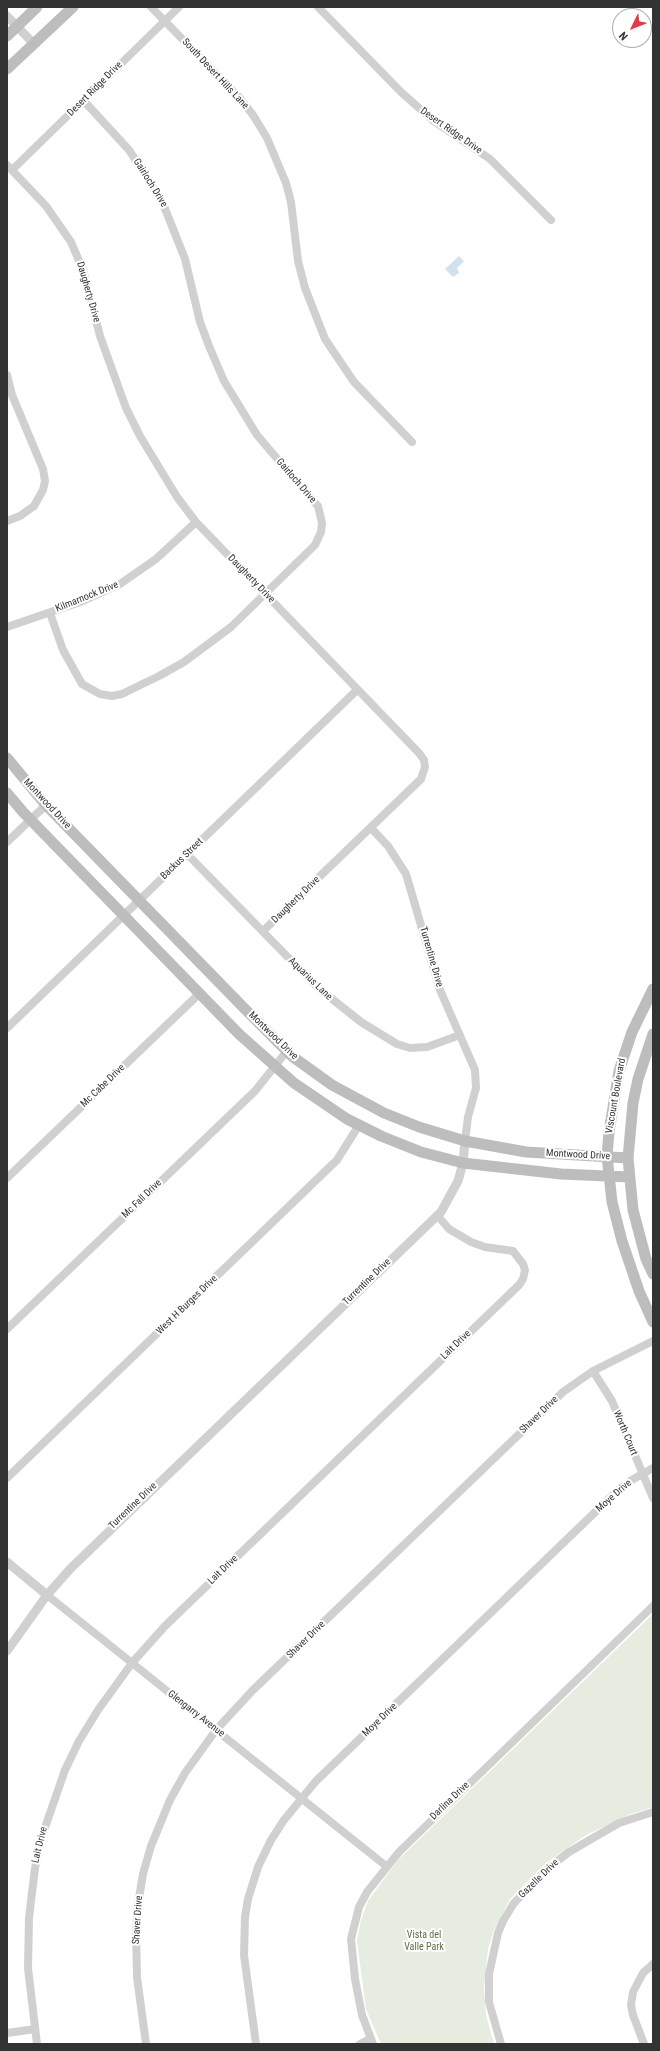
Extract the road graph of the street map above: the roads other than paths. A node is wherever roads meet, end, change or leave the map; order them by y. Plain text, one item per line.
1 (37, 7) edge
2 (73, 7) edge
3 (151, 7) edge
4 (179, 7) edge
5 (318, 7) edge
6 (7, 16) edge
7 (164, 21) junction
8 (17, 26) junction
9 (7, 36) edge
10 (34, 44) junction
11 (7, 69) edge
12 (84, 101) junction
13 (9, 168) edge
14 (551, 220) dead end
15 (7, 375) edge
16 (9, 396) edge
17 (412, 442) dead end
18 (7, 521) edge
19 (196, 522) junction
20 (265, 594) junction
21 (50, 613) junction
22 (7, 627) edge
23 (357, 690) junction
24 (7, 758) edge
25 (7, 793) edge
26 (46, 805) junction
27 (31, 820) junction
28 (371, 828) junction
29 (7, 842) edge
30 (188, 855) junction
31 (140, 900) junction
32 (124, 915) junction
33 (263, 931) junction
34 (653, 989) edge
35 (199, 994) junction
36 (7, 1028) edge
37 (653, 1034) edge
38 (460, 1035) junction
39 (287, 1051) junction
40 (274, 1067) junction
41 (358, 1125) junction
42 (465, 1141) junction
43 (607, 1156) junction
44 (628, 1158) junction
45 (463, 1163) junction
46 (608, 1176) junction
47 (629, 1177) junction
48 (7, 1178) edge
49 (437, 1216) junction
50 (653, 1274) edge
51 (653, 1322) edge
52 (7, 1329) edge
53 (653, 1341) edge
54 (593, 1371) junction
55 (653, 1468) edge
56 (642, 1473) junction
57 (7, 1478) edge
58 (653, 1498) edge
59 (7, 1562) edge
60 (47, 1595) junction
61 (653, 1606) edge
62 (7, 1651) edge
63 (132, 1663) junction
64 (216, 1730) junction
65 (301, 1798) junction
66 (653, 1812) edge
67 (386, 1866) junction
68 (653, 1964) edge
69 (35, 2029) junction
70 (7, 2033) edge
71 (372, 2041) edge
72 (37, 2044) edge
73 (146, 2044) edge
74 (256, 2044) edge
75 (360, 2044) edge
76 (501, 2044) edge
77 (644, 2044) edge

1 - 8 main road
2 - 10 main road
3 - 7 street, South Desert Hills Lane
4 - 7 street, Desert Ridge Drive
5 - 14 street, Desert Ridge Drive
6 - 8 street
7 - 12 street, Desert Ridge Drive
7 - 17 street, South Desert Hills Lane
8 - 9 main road
8 - 10 street
10 - 11 main road
12 - 13 street, Desert Ridge Drive
12 - 20 street, Gairloch Drive
13 - 19 street, Daugherty Drive
15 - 16 street
16 - 18 street
19 - 20 street, Daugherty Drive
19 - 21 street, Kilmarnock Drive
20 - 21 street, Gairloch Drive
20 - 23 street, Daugherty Drive
21 - 22 street, Kilmarnock Drive
23 - 28 street, Daugherty Drive
23 - 30 street, Backus Street
24 - 26 main road, Montwood Drive
25 - 27 main road, Montwood Drive
26 - 27 street
26 - 31 main road, Montwood Drive
27 - 29 street
27 - 32 main road, Montwood Drive
28 - 33 street, Daugherty Drive
28 - 38 street, Turrentine Drive
30 - 31 street, Backus Street
30 - 33 street, Aquarius Lane
31 - 32 street, Backus Street
31 - 39 main road, Montwood Drive
32 - 35 main road, Montwood Drive
32 - 36 street, Backus Street
33 - 38 street, Aquarius Lane
34 - 43 main road, Viscount Boulevard
35 - 40 main road, Montwood Drive
35 - 48 street, Mc Cabe Drive
37 - 44 main road, Viscount Boulevard
38 - 42 street, Turrentine Drive
39 - 40 street, Mc Fall Drive
39 - 42 main road, Montwood Drive
40 - 41 main road, Montwood Drive
40 - 52 street, Mc Fall Drive
41 - 45 main road, Montwood Drive
41 - 57 street, West H Burges Drive
42 - 43 main road, Montwood Drive
42 - 45 street, Turrentine Drive
43 - 44 main road, Montwood Drive
43 - 46 main road, Viscount Boulevard
44 - 47 main road, Viscount Boulevard
45 - 46 main road, Montwood Drive
45 - 49 street, Turrentine Drive
46 - 47 main road, Montwood Drive
46 - 51 main road, Viscount Boulevard
47 - 50 main road, Viscount Boulevard
49 - 60 street, Turrentine Drive
49 - 63 street, Lait Drive
53 - 54 street, Shaver Drive
54 - 56 street, Worth Court
54 - 64 street, Shaver Drive
55 - 56 street, Moye Drive
56 - 58 street, Worth Court
56 - 65 street, Moye Drive
59 - 60 street, Glengarry Avenue
60 - 62 street, Turrentine Drive
60 - 63 street, Glengarry Avenue
61 - 67 street, Darlina Drive
63 - 64 street, Glengarry Avenue
63 - 69 street, Lait Drive
64 - 65 street, Glengarry Avenue
64 - 73 street, Shaver Drive
65 - 67 street, Glengarry Avenue
65 - 74 street, Moye Drive
66 - 76 street, Gazelle Drive
67 - 71 street, Darlina Drive
68 - 77 street
69 - 70 street
69 - 72 street, Lait Drive
71 - 75 street

